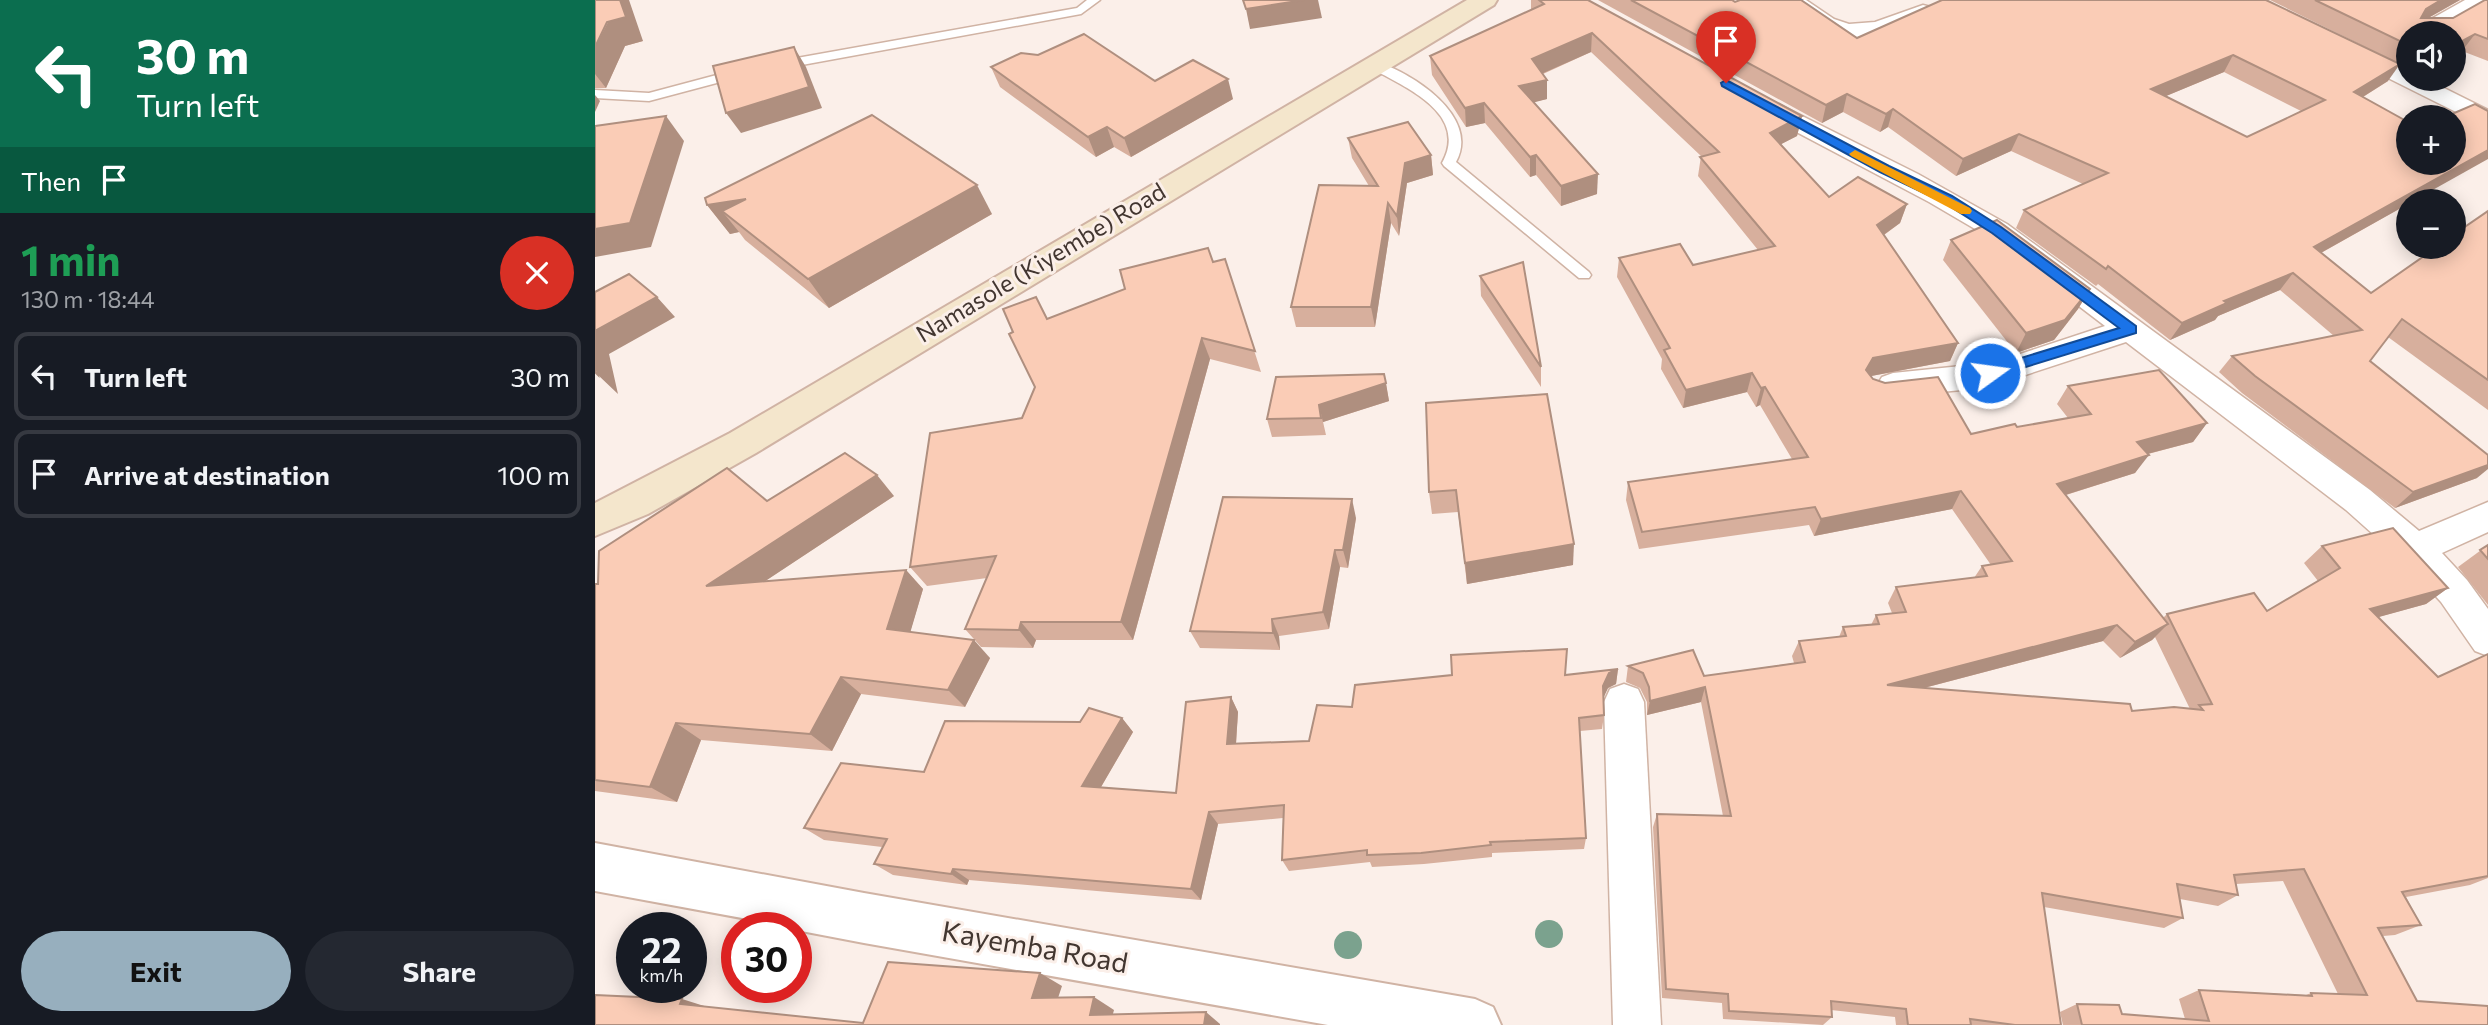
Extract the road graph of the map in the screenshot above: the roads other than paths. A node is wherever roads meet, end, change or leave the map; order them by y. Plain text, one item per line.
1 (1094, 0) edge
2 (1485, 0) edge
3 (1791, 0) edge
4 (2481, 0) edge
5 (1938, 5) edge
6 (2444, 21) edge
7 (2327, 39) edge
8 (2396, 48) edge
9 (2373, 61) junction
10 (1375, 65) junction
11 (1738, 90) edge
12 (2488, 93) edge
13 (595, 94) edge
14 (2456, 103) junction
15 (2488, 120) edge
16 (1584, 275) dead end
17 (2131, 330) junction
18 (1878, 387) edge
19 (2488, 516) edge
20 (595, 520) edge
21 (2415, 549) junction
22 (2488, 639) edge
23 (1624, 702) dead end
24 (595, 867) edge
25 (1351, 1013) edge
26 (1475, 1025) edge
27 (1637, 1025) edge

1 - 13 lane
2 - 10 main road, Namasole (Kiyembe) Road
3 - 5 street
4 - 6 street
7 - 9 street
8 - 9 street
9 - 14 street
10 - 16 lane
10 - 20 main road, Namasole (Kiyembe) Road
11 - 17 street
12 - 14 street
14 - 15 street
17 - 18 street
17 - 21 street
19 - 21 street
21 - 22 street
23 - 27 street
24 - 25 street, Kayemba Road
25 - 26 street, Kayemba Road

